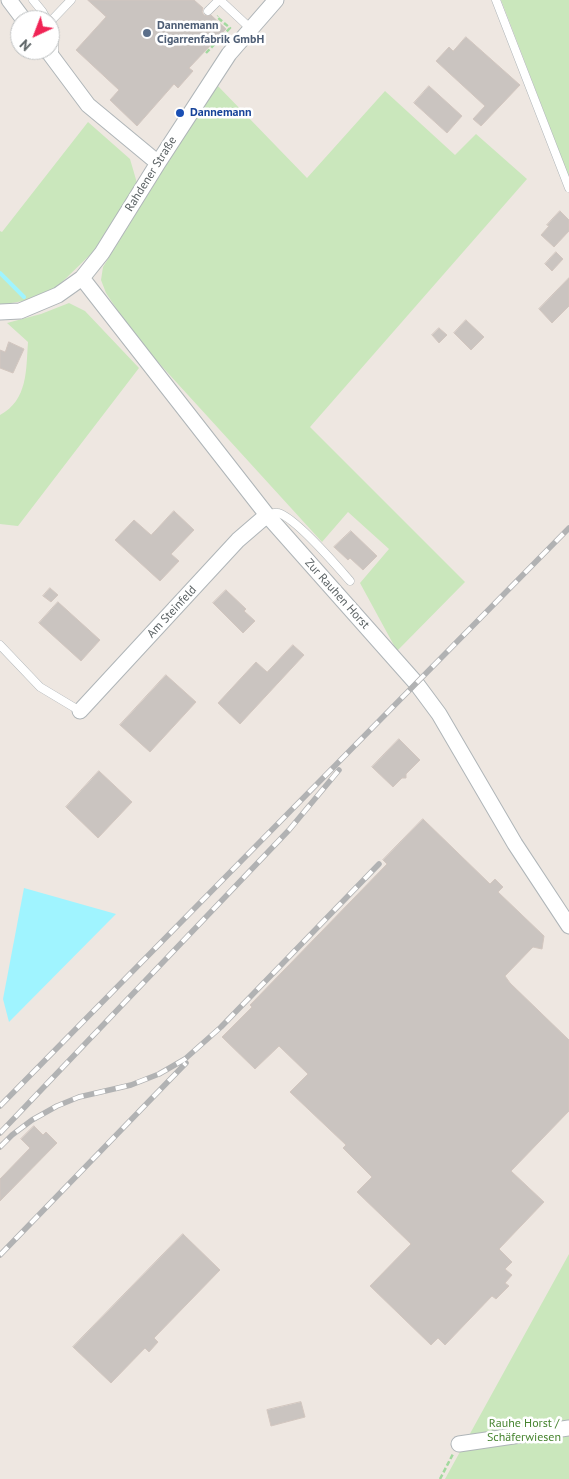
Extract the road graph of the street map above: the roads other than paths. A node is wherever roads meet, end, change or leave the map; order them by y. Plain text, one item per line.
1 (33, 0) edge
2 (71, 0) edge
3 (219, 0) edge
4 (276, 0) edge
5 (496, 0) edge
6 (41, 10) edge
7 (60, 11) edge
8 (208, 11) dead end
9 (251, 29) junction
10 (54, 60) edge
11 (158, 162) junction
12 (569, 188) edge
13 (82, 278) junction
14 (0, 312) edge
15 (267, 515) junction
16 (350, 581) dead end
17 (0, 645) edge
18 (80, 711) joint
19 (569, 926) edge
20 (569, 1428) edge
21 (459, 1444) road end

1 - 6 lane
2 - 7 lane
3 - 8 lane
3 - 9 lane
4 - 9 street, Rahdener Straße
5 - 12 lane
9 - 11 street, Rahdener Straße
10 - 11 street
11 - 13 street, Rahdener Straße
13 - 14 street, Rahdener Straße
13 - 15 street, Zur Rauhen Horst
15 - 16 lane
15 - 18 street, Am Steinfeld
15 - 19 street, Zur Rauhen Horst
17 - 18 lane
20 - 21 street

